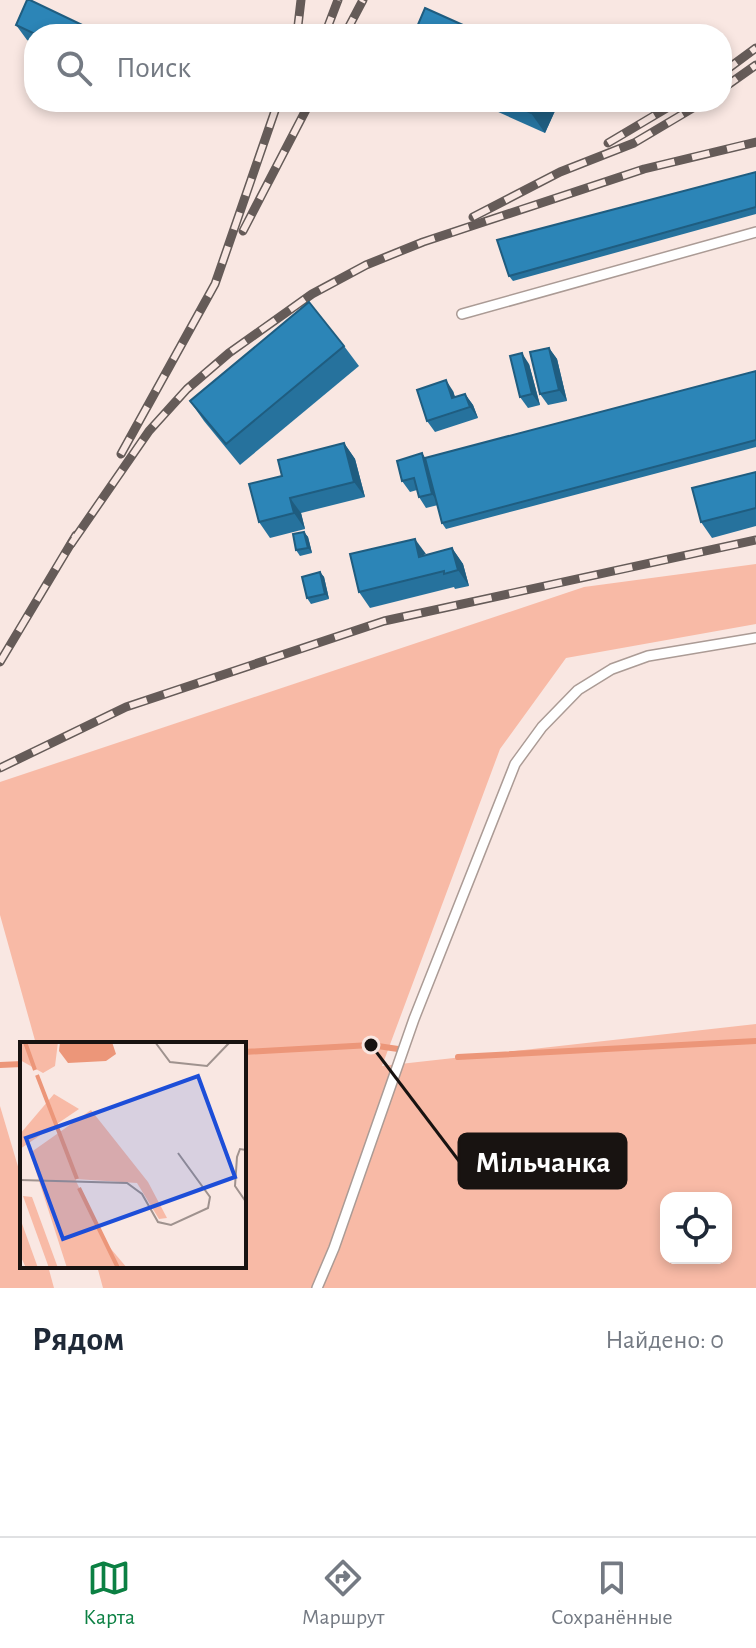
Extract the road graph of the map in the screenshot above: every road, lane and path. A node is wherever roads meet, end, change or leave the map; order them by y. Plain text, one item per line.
1 (756, 232) edge
2 (462, 314) dead end
3 (756, 638) edge
4 (317, 1288) edge

1 - 2 lane
3 - 4 lane

